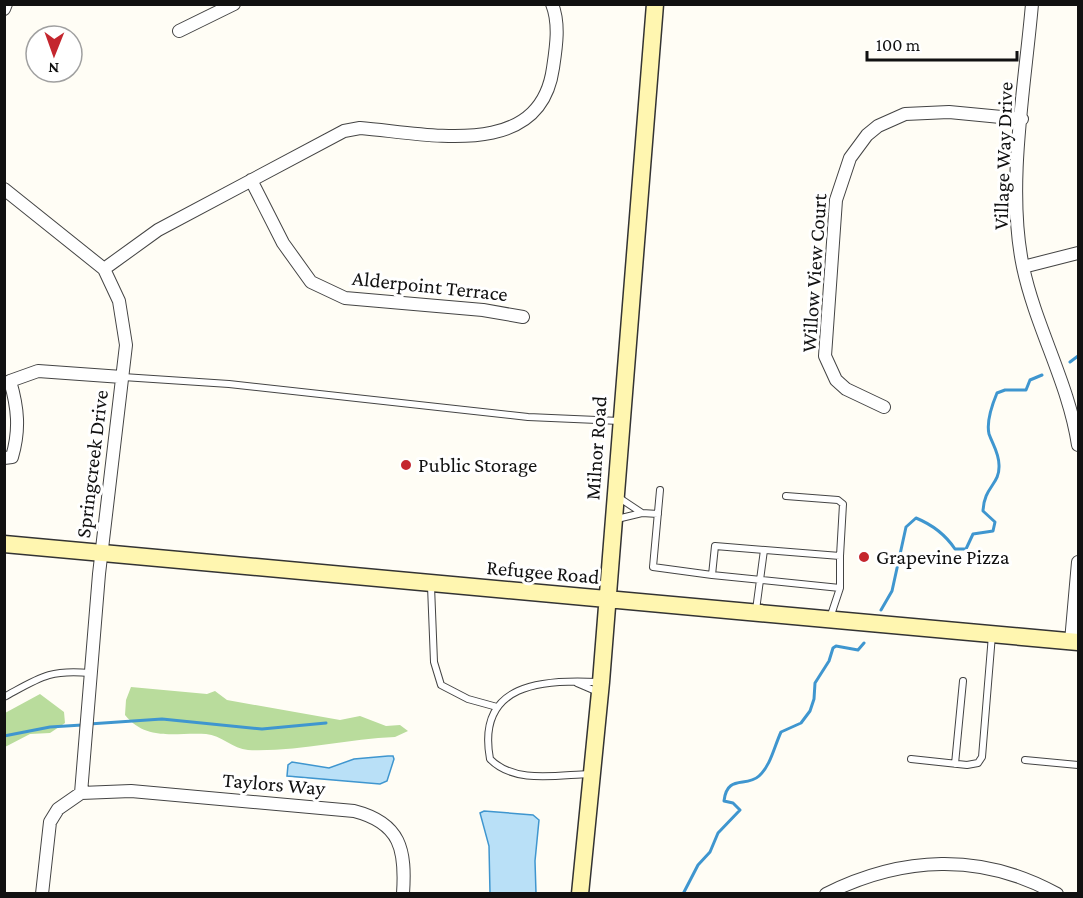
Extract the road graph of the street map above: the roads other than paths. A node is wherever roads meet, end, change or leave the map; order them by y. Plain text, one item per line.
1 (6, 4) edge
2 (234, 4) edge
3 (552, 4) edge
4 (655, 4) edge
5 (1032, 4) edge
6 (4, 9) edge
7 (179, 31) dead end
8 (1022, 119) junction
9 (250, 180) junction
10 (4, 189) edge
11 (1078, 253) edge
12 (1023, 267) junction
13 (104, 269) junction
14 (523, 317) dead end
15 (122, 377) junction
16 (7, 379) edge
17 (884, 407) dead end
18 (621, 421) junction
19 (1078, 445) edge
20 (4, 458) edge
21 (660, 490) dead end
22 (615, 495) junction
23 (786, 496) dead end
24 (642, 513) junction
25 (658, 514) junction
26 (614, 520) junction
27 (4, 544) edge
28 (764, 550) junction
29 (102, 555) junction
30 (840, 556) junction
31 (1078, 562) edge
32 (712, 575) junction
33 (760, 581) junction
34 (431, 585) junction
35 (840, 588) junction
36 (608, 601) junction
37 (756, 614) junction
38 (829, 621) junction
39 (992, 635) junction
40 (1075, 642) edge
41 (90, 673) junction
42 (963, 681) dead end
43 (577, 683) junction
44 (601, 688) junction
45 (4, 697) edge
46 (497, 707) junction
47 (910, 759) dead end
48 (1025, 760) dead end
49 (955, 764) junction
50 (1078, 765) edge
51 (593, 774) junction
52 (81, 793) junction
53 (42, 894) edge
54 (403, 894) edge
55 (580, 894) edge
56 (826, 894) edge
57 (1057, 894) edge

1 - 6 street
2 - 7 street
3 - 9 street
4 - 18 main road, Milnor Road
5 - 8 street, Village Way Drive
8 - 12 street, Village Way Drive
8 - 17 street, Willow View Court
9 - 13 street
9 - 14 street, Alderpoint Terrace
10 - 13 street, Springcreek Drive
11 - 12 street
12 - 19 street, Village Way Drive
13 - 15 street, Springcreek Drive
15 - 16 street
15 - 18 lane
15 - 29 street, Springcreek Drive
16 - 20 street
18 - 22 main road, Milnor Road
21 - 25 lane
22 - 24 lane
22 - 26 main road, Milnor Road
23 - 30 lane
24 - 25 lane
24 - 26 lane
25 - 32 lane
26 - 36 main road, Milnor Road
27 - 29 main road, Refugee Road
28 - 30 lane
28 - 32 lane
28 - 33 lane
29 - 34 main road, Refugee Road
29 - 41 street, Springcreek Drive
30 - 35 lane
31 - 40 street
32 - 33 lane
33 - 35 lane
33 - 37 lane
34 - 36 main road, Refugee Road
34 - 46 lane
35 - 38 lane
36 - 37 main road, Refugee Road
36 - 44 main road, Milnor Road
37 - 38 main road, Refugee Road
38 - 39 main road, Refugee Road
39 - 40 main road, Refugee Road
39 - 49 lane
41 - 45 lane
41 - 52 street, Springcreek Drive
42 - 49 lane
43 - 44 lane
43 - 44 lane
43 - 46 lane
44 - 51 main road, Milnor Road
46 - 51 lane
47 - 49 lane
48 - 50 lane
51 - 55 main road, Milnor Road
52 - 53 street
52 - 54 street, Taylors Way
56 - 57 street

